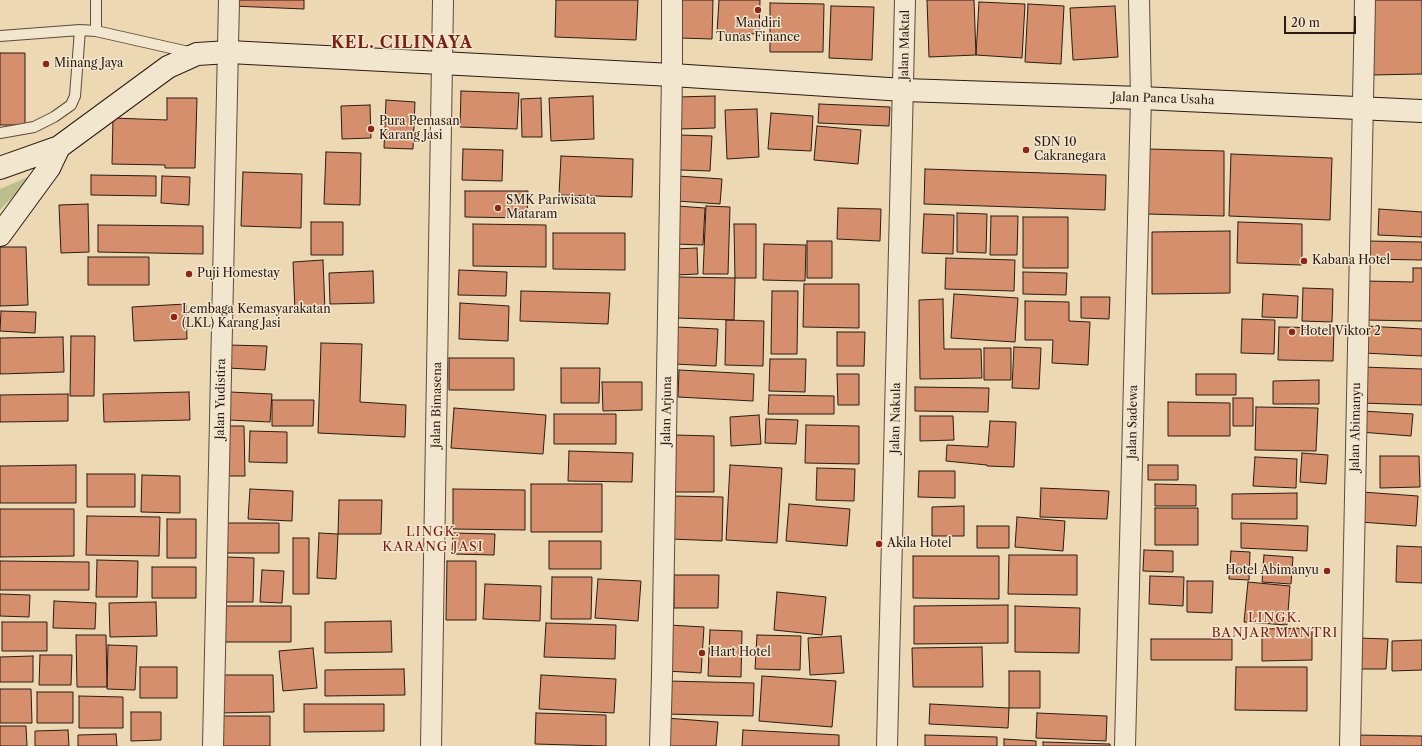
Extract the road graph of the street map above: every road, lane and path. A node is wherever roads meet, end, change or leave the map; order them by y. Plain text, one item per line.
1 (96, 0) edge
2 (229, 0) edge
3 (443, 0) edge
4 (672, 0) edge
5 (905, 0) edge
6 (1139, 0) edge
7 (1365, 0) edge
8 (80, 30) junction
9 (96, 31) junction
10 (0, 36) edge
11 (229, 52) junction
12 (197, 54) junction
13 (442, 63) junction
14 (672, 75) junction
15 (904, 90) junction
16 (1141, 98) junction
17 (1362, 108) junction
18 (1422, 111) edge
19 (0, 133) edge
20 (59, 147) junction
21 (0, 168) edge
22 (0, 235) edge
23 (213, 746) edge
24 (431, 746) edge
25 (660, 746) edge
26 (887, 746) edge
27 (1125, 746) edge
28 (1350, 746) edge

1 - 9 lane
2 - 11 street, Jalan Yudistira
3 - 13 street, Jalan Bimasena
4 - 14 street, Jalan Arjuna
5 - 15 street, Jalan Maktal
6 - 16 street, Jalan Sadewa
7 - 17 street, Jalan Abimanyu
8 - 9 lane
8 - 10 lane
8 - 19 lane
9 - 12 lane
11 - 12 main road, Jalan Panca Usaha
11 - 13 main road, Jalan Panca Usaha
11 - 23 street, Jalan Yudistira
12 - 20 main road
13 - 14 main road, Jalan Panca Usaha
13 - 24 street, Jalan Bimasena
14 - 15 main road, Jalan Panca Usaha
14 - 25 street, Jalan Arjuna
15 - 16 main road, Jalan Panca Usaha
15 - 26 street, Jalan Nakula
16 - 17 main road, Jalan Panca Usaha
16 - 27 street, Jalan Sadewa
17 - 18 main road, Jalan Panca Usaha
17 - 28 street, Jalan Abimanyu
20 - 21 main road
20 - 22 main road

